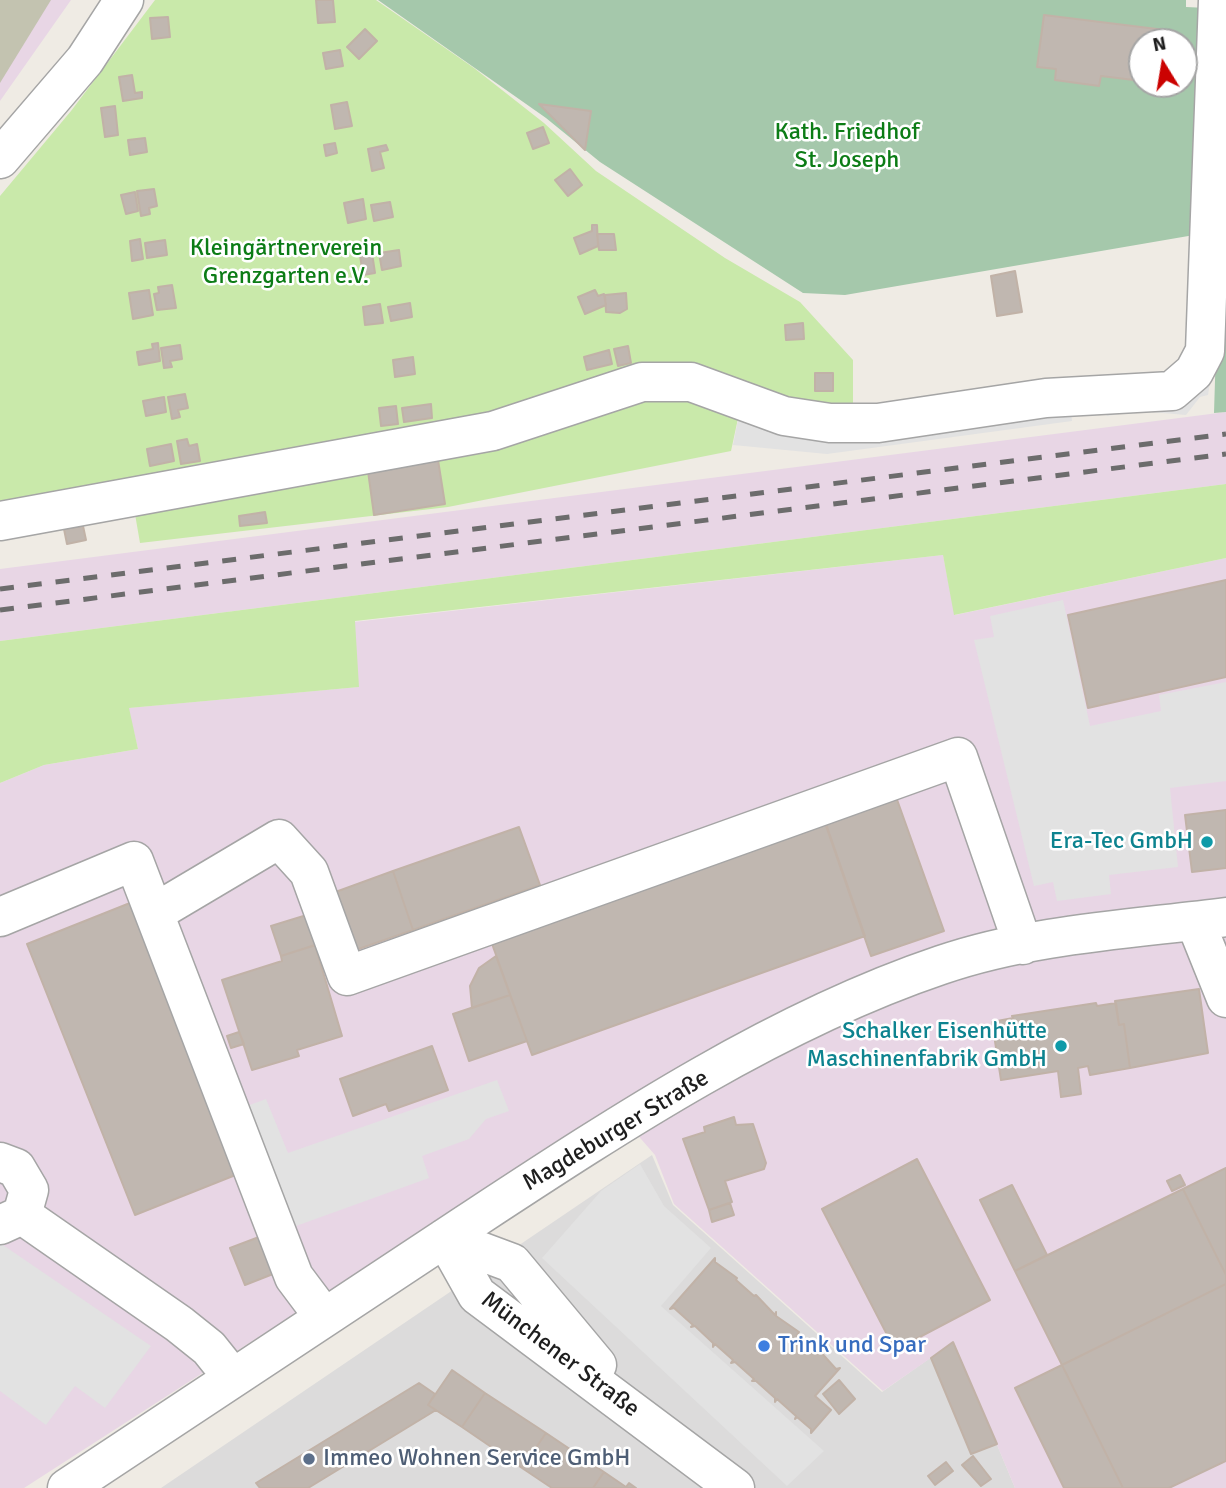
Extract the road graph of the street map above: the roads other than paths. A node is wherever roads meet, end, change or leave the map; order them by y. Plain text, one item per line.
1 (124, 0) edge
2 (1218, 0) edge
3 (0, 159) edge
4 (0, 521) edge
5 (156, 912) junction
6 (0, 917) edge
7 (1211, 919) edge
8 (1023, 945) junction
9 (1226, 998) edge
10 (0, 1162) edge
11 (11, 1220) edge
12 (445, 1238) junction
13 (324, 1317) junction
14 (233, 1378) junction
15 (67, 1488) edge
16 (735, 1488) edge

1 - 3 street
2 - 4 street
5 - 6 street
5 - 8 street
5 - 13 street
7 - 8 street, Magdeburger Straße
7 - 9 street
8 - 12 street, Magdeburger Straße
10 - 11 street
11 - 14 street
12 - 13 street, Magdeburger Straße
12 - 16 street, Münchener Straße
13 - 14 street, Magdeburger Straße
14 - 15 street, Magdeburger Straße

